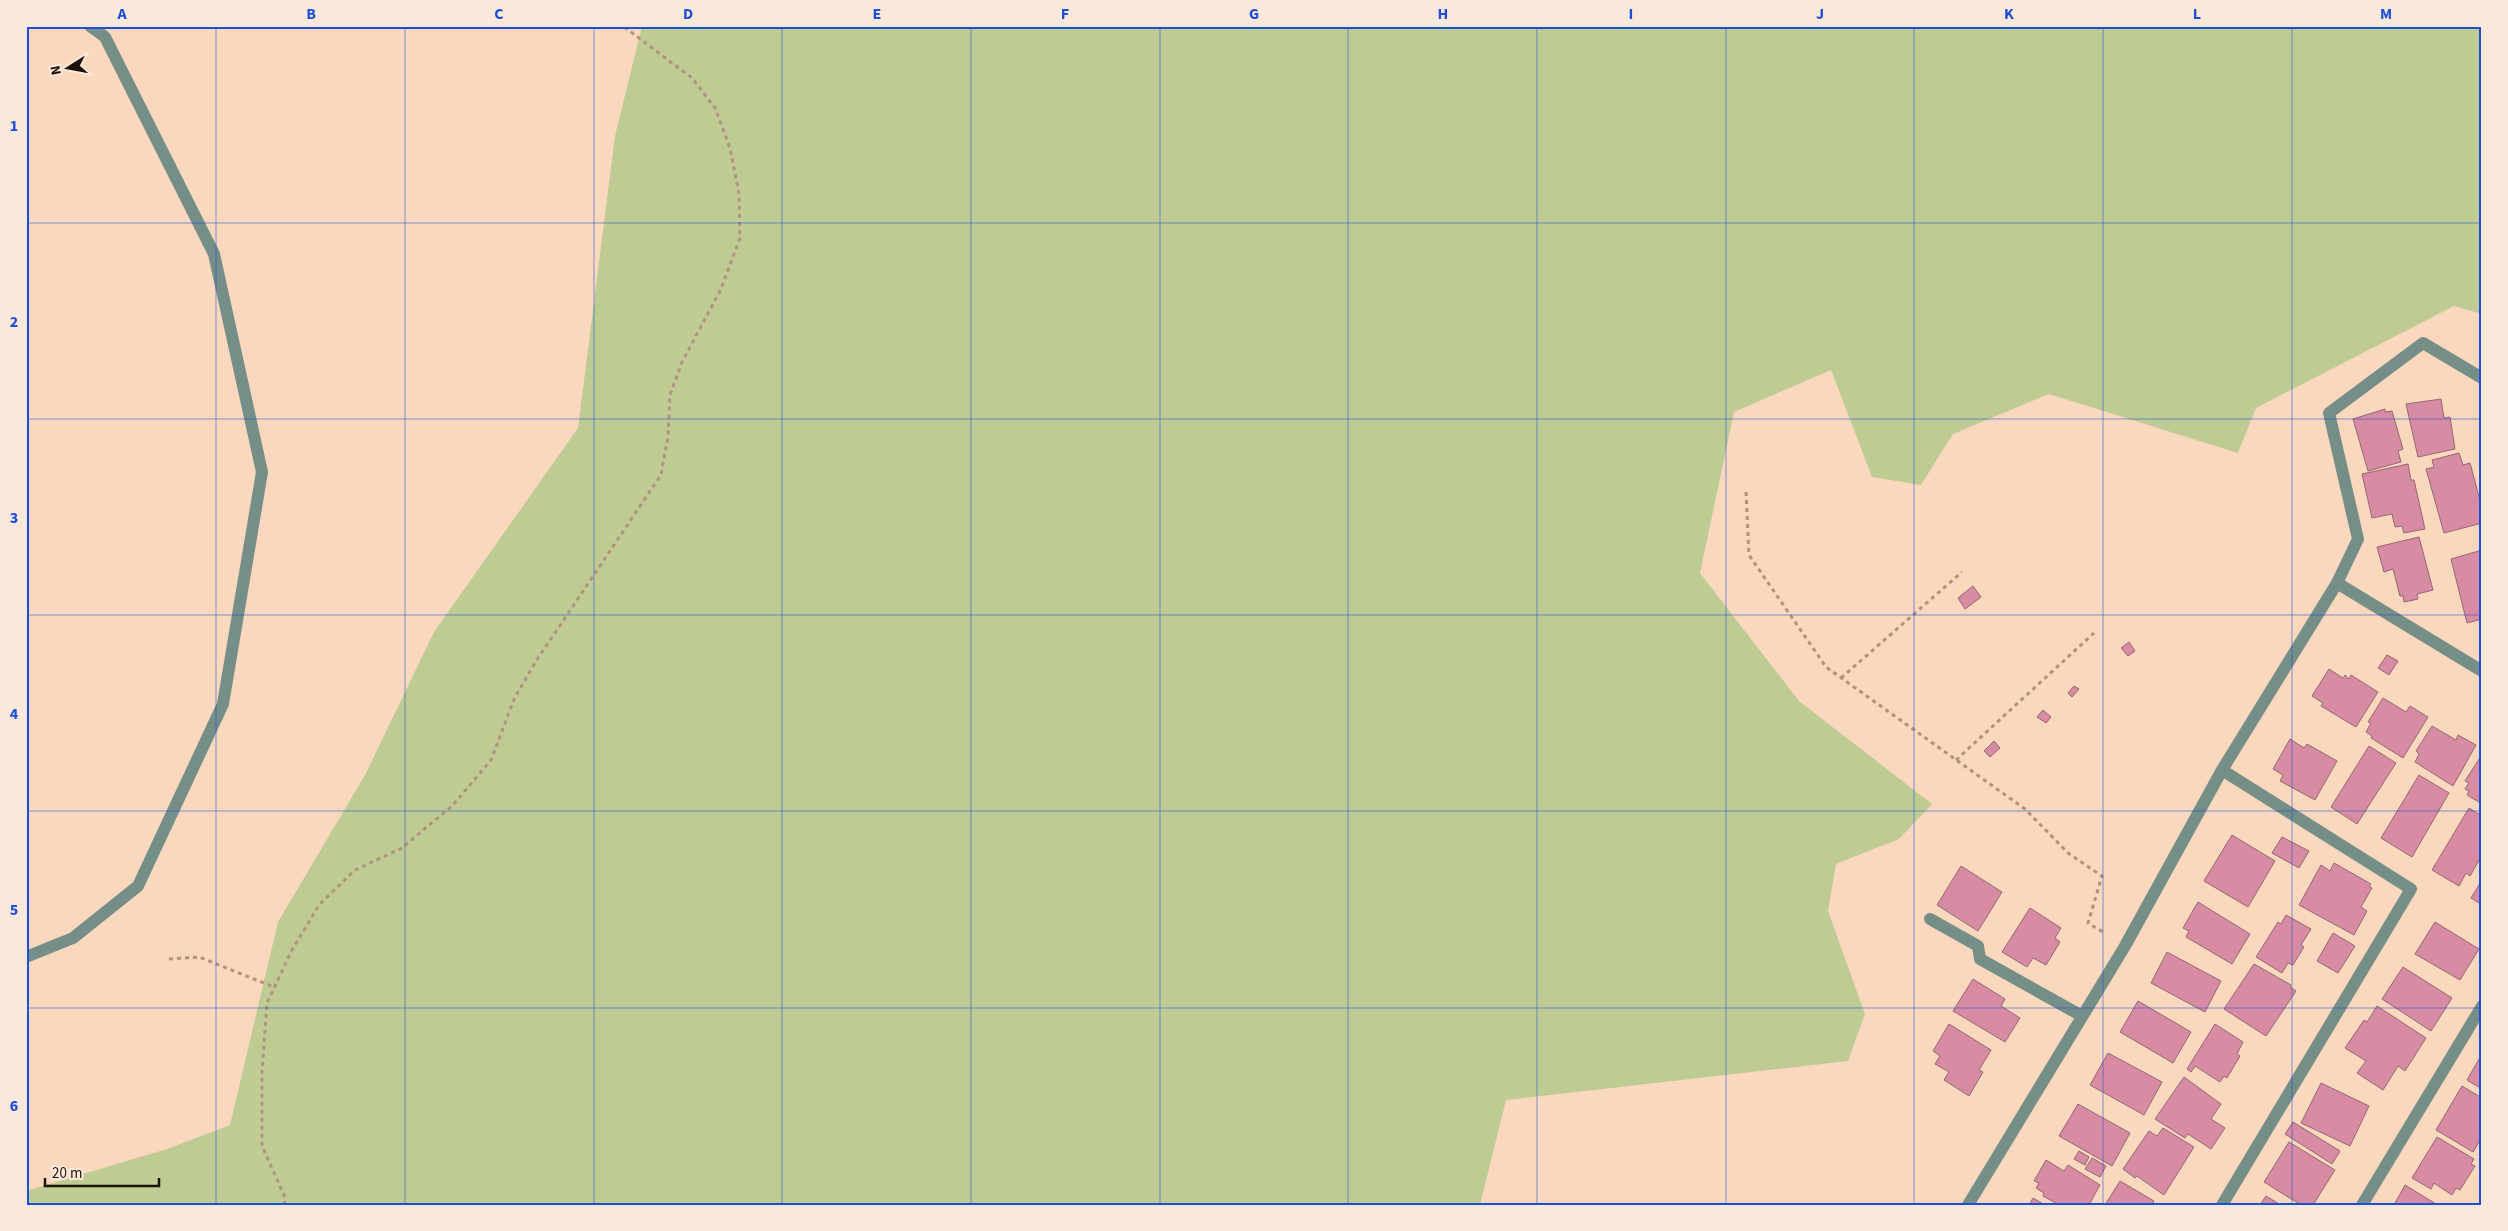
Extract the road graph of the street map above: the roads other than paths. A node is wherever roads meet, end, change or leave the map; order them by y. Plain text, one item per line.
1 (90, 26) edge
2 (2482, 378) edge
3 (2337, 583) junction
4 (2482, 671) edge
5 (2222, 770) junction
6 (1930, 919) dead end
7 (26, 957) edge
8 (2482, 1006) edge
9 (2082, 1016) junction
10 (1968, 1205) edge
11 (2222, 1205) edge
12 (2362, 1205) edge

1 - 7 street
2 - 3 street
3 - 4 street
3 - 5 street
5 - 9 street
5 - 11 street
6 - 9 street
8 - 12 street
9 - 10 street

